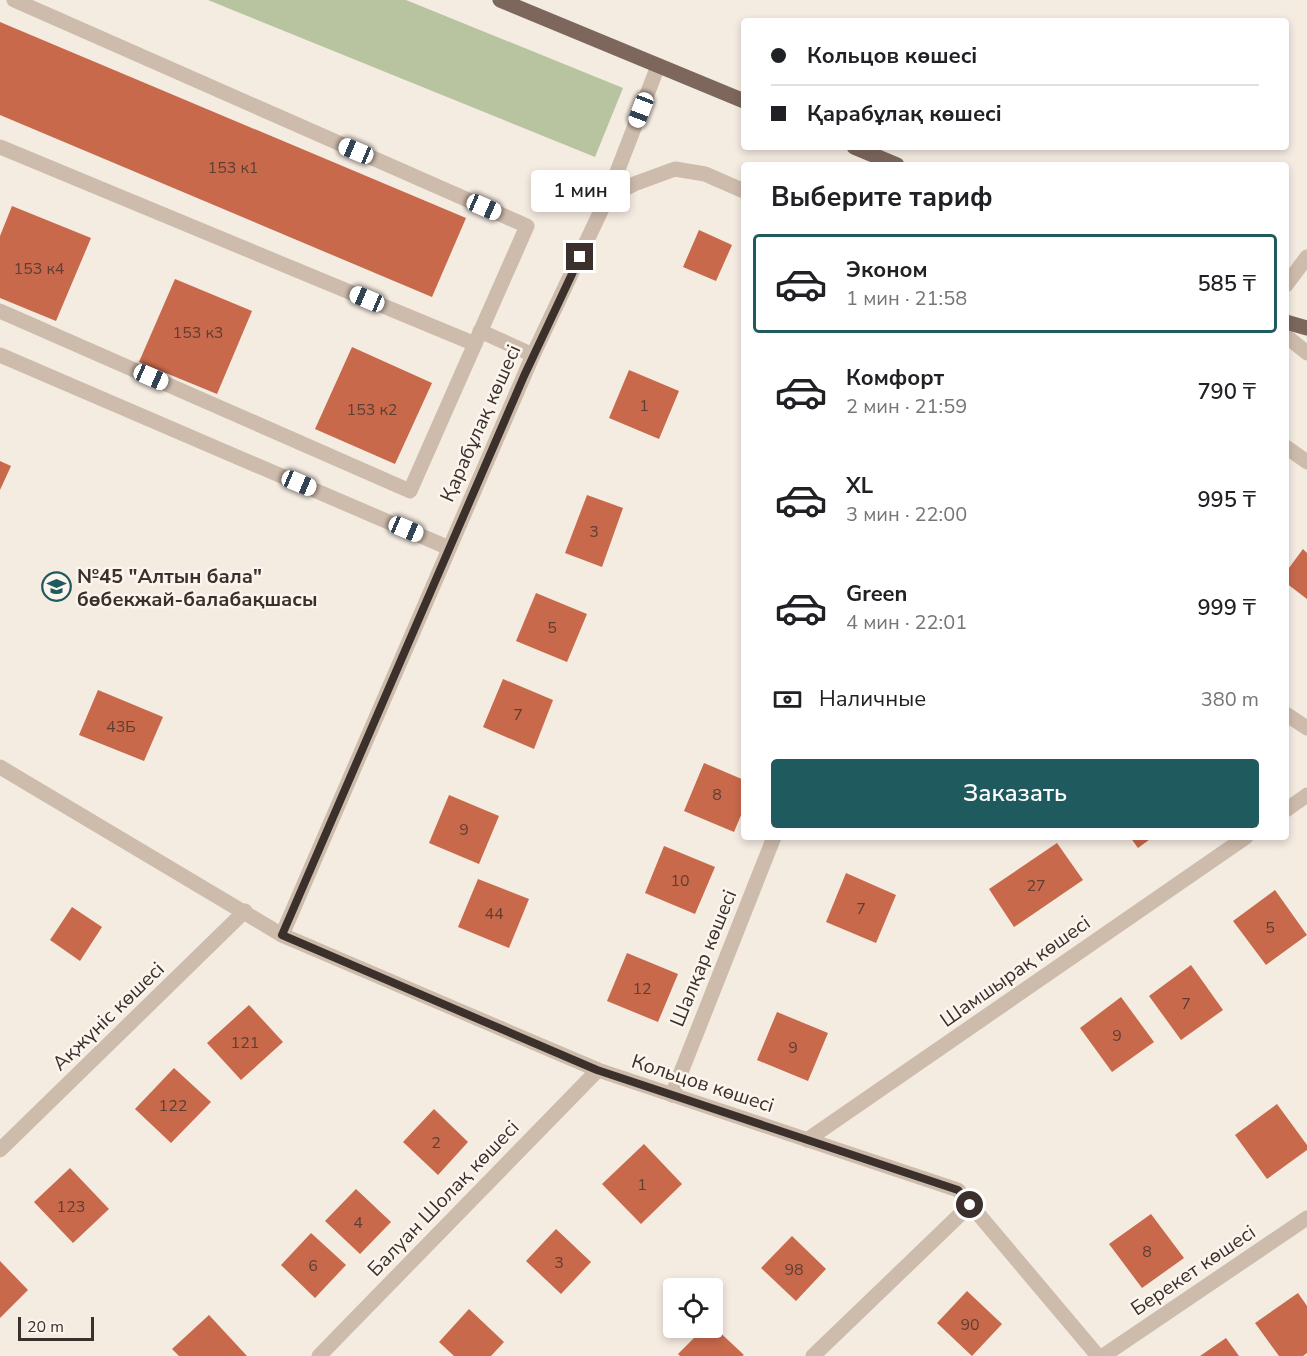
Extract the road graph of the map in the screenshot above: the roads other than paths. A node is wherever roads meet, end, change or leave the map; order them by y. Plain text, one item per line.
1 (14, 0) edge
2 (500, 0) edge
3 (658, 66) junction
4 (741, 100) edge
5 (0, 147) edge
6 (861, 150) edge
7 (890, 162) edge
8 (741, 190) edge
9 (608, 198) junction
10 (1307, 257) edge
11 (1289, 281) edge
12 (0, 311) edge
13 (1289, 323) edge
14 (1307, 328) edge
15 (478, 337) junction
16 (1289, 338) edge
17 (1307, 353) edge
18 (0, 355) edge
19 (533, 355) junction
20 (1289, 449) edge
21 (1307, 462) edge
22 (449, 548) junction
23 (1289, 716) edge
24 (1307, 728) edge
25 (0, 767) edge
26 (1307, 795) edge
27 (1289, 808) edge
28 (773, 840) edge
29 (1242, 840) edge
30 (244, 911) junction
31 (282, 935) junction
32 (597, 1070) junction
33 (672, 1095) junction
34 (807, 1140) junction
35 (0, 1150) edge
36 (970, 1205) junction
37 (1307, 1218) edge
38 (319, 1356) edge
39 (813, 1356) edge
40 (1098, 1356) edge
41 (1103, 1356) edge

1 - 15 street
2 - 3 main road
3 - 4 main road
3 - 9 street, Қарабұлақ көшесі
5 - 15 street
6 - 7 main road
8 - 9 street
9 - 19 street, Қарабұлақ көшесі
10 - 11 street
12 - 15 street
13 - 14 main road
15 - 19 street
16 - 17 street
18 - 22 street
19 - 22 street, Қарабұлақ көшесі
20 - 21 street
22 - 31 street, Қарабұлақ көшесі
23 - 24 street
25 - 30 street, Кольцов көшесі
26 - 27 street
28 - 33 street, Шалқар көшесі
29 - 34 street, Шамшырақ көшесі
30 - 31 street, Кольцов көшесі
30 - 35 street, Ақжүніс көшесі
31 - 32 street, Кольцов көшесі
32 - 33 street, Кольцов көшесі
32 - 38 street, Балуан Шолақ көшесі
33 - 34 street, Кольцов көшесі
34 - 36 street, Кольцов көшесі
36 - 39 street
36 - 40 street, Кольцов көшесі
37 - 41 street, Берекет көшесі

